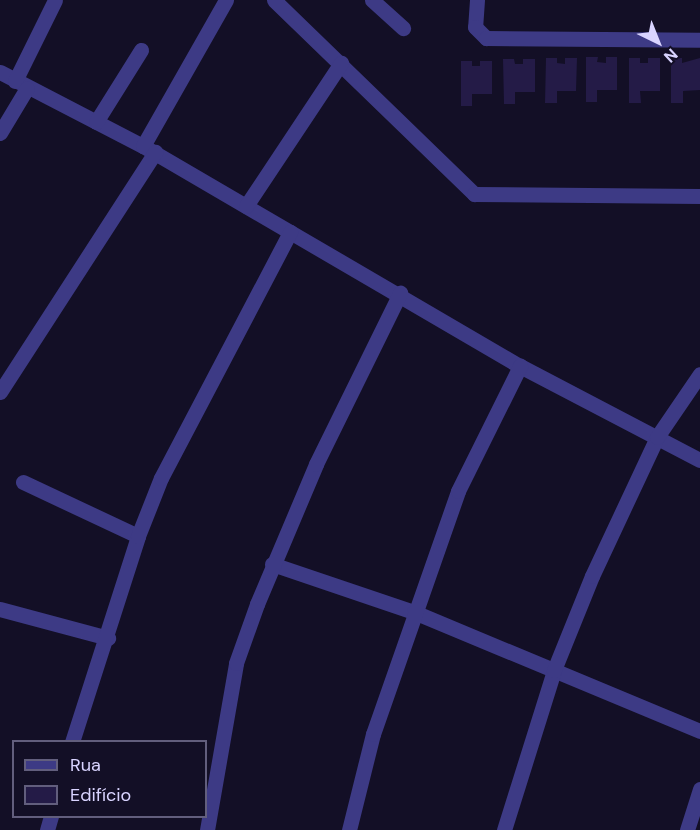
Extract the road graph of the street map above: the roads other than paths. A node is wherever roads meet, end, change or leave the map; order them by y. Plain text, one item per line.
1 (55, 0) edge
2 (226, 0) edge
3 (274, 0) edge
4 (372, 0) edge
5 (477, 0) edge
6 (403, 28) dead end
7 (700, 40) edge
8 (141, 50) dead end
9 (340, 63) junction
10 (0, 72) edge
11 (21, 85) junction
12 (96, 122) junction
13 (0, 133) edge
14 (149, 149) junction
15 (700, 196) edge
16 (246, 206) junction
17 (290, 232) junction
18 (400, 293) junction
19 (520, 366) junction
20 (700, 374) edge
21 (0, 392) edge
22 (657, 437) junction
23 (700, 460) edge
24 (23, 482) dead end
25 (138, 536) junction
26 (272, 564) junction
27 (0, 609) edge
28 (414, 612) junction
29 (108, 639) junction
30 (554, 670) junction
31 (700, 731) edge
32 (72, 740) edge
33 (700, 789) edge
34 (207, 830) edge
35 (349, 830) edge
36 (504, 830) edge
37 (687, 830) edge

1 - 11 street
2 - 14 street
3 - 9 street
4 - 6 street
5 - 7 street
8 - 12 street
9 - 15 street
9 - 16 street
10 - 11 street
11 - 12 street
11 - 13 street
12 - 14 street
14 - 16 street
14 - 21 street
16 - 17 street
17 - 18 street
17 - 25 street
18 - 19 street
18 - 26 street
19 - 22 street
19 - 28 street
20 - 22 street
22 - 23 street
22 - 30 street
24 - 25 street
25 - 29 street
26 - 28 street
26 - 34 street
27 - 29 street
28 - 30 street
28 - 35 street
29 - 32 street
30 - 31 street
30 - 36 street
33 - 37 street

